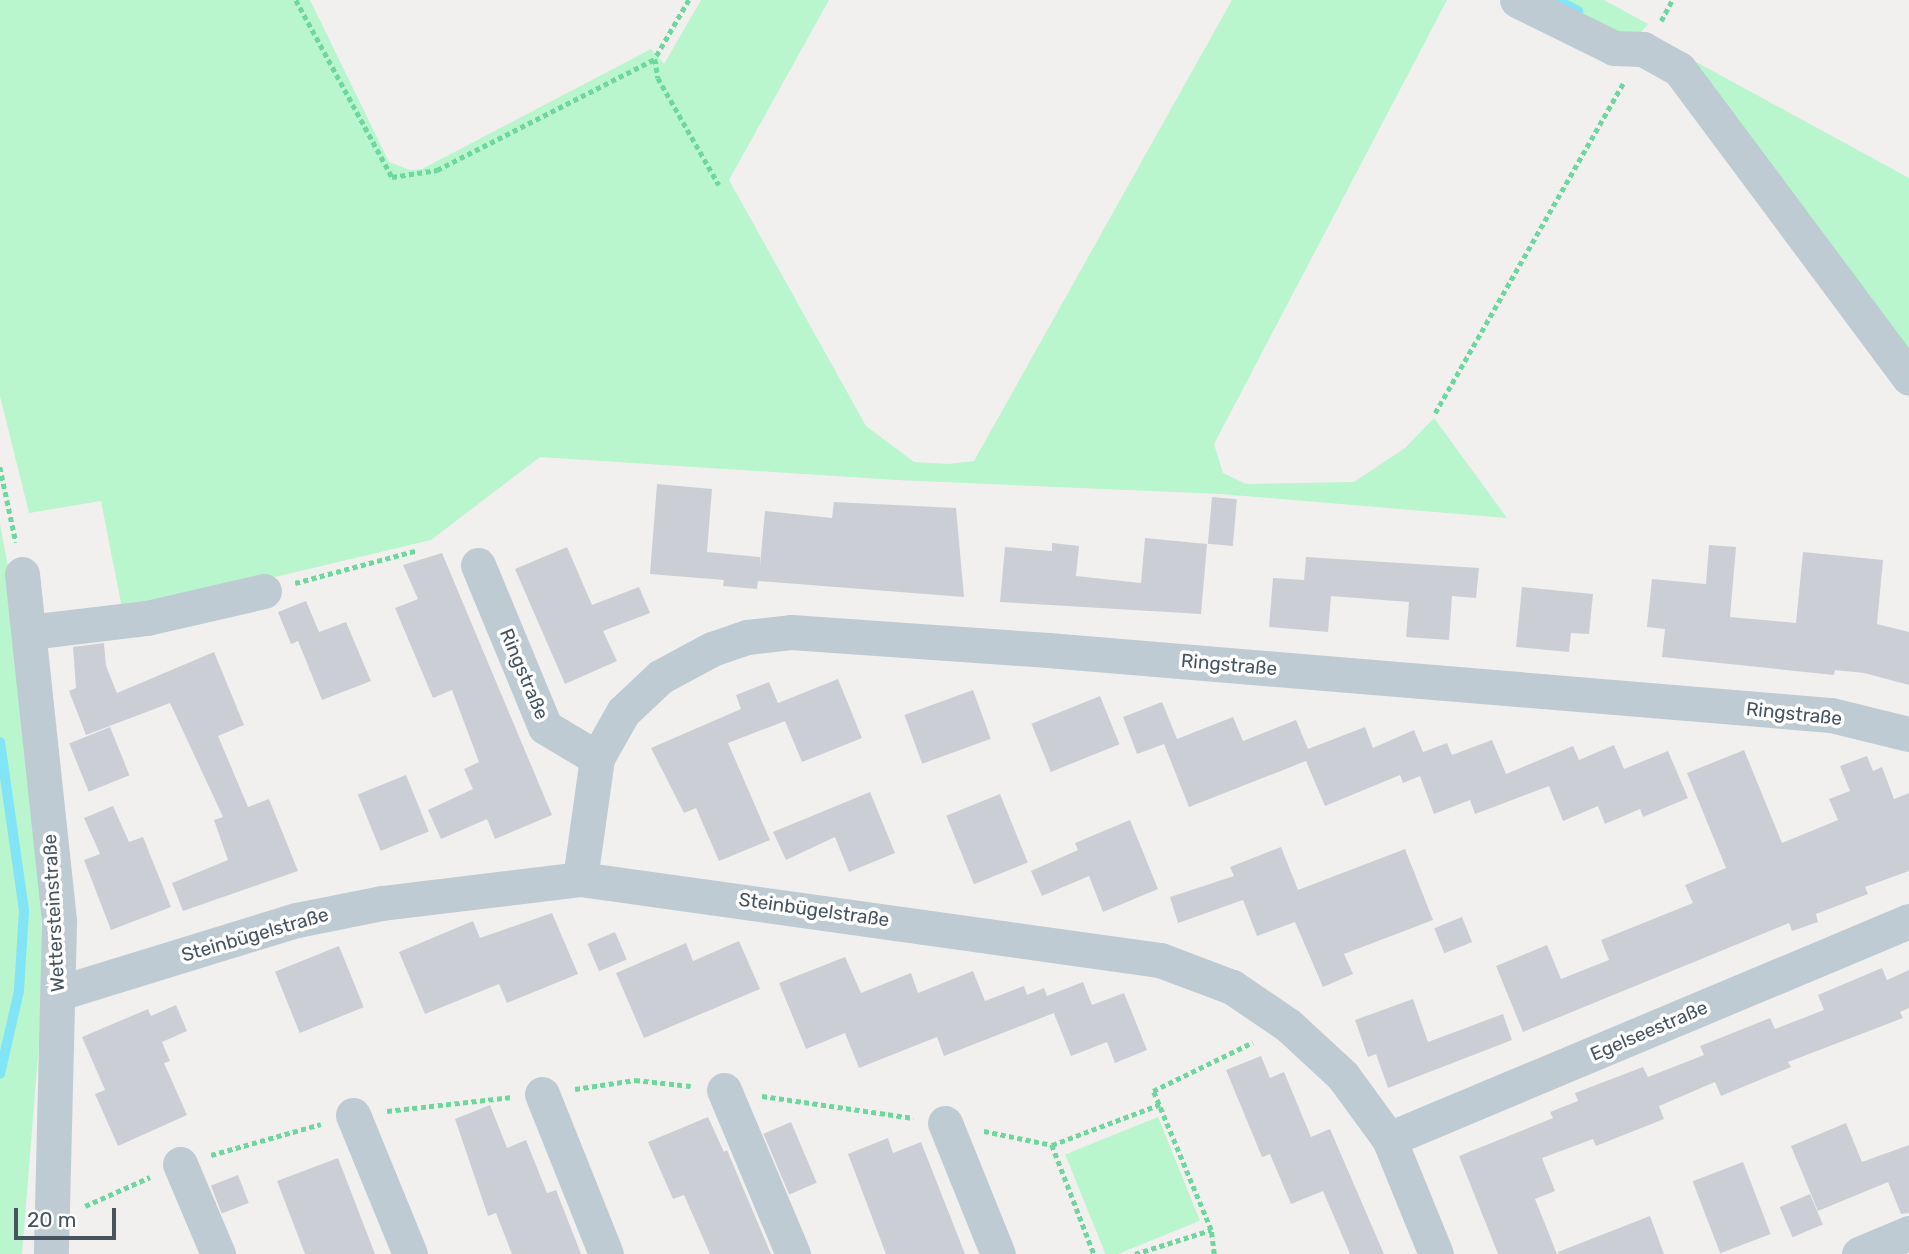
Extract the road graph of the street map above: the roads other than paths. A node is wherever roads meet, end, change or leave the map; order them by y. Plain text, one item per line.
1 (1517, 0) edge
2 (1909, 377) edge
3 (478, 565) dead end
4 (22, 574) road end
5 (264, 592) road end
6 (29, 632) junction
7 (1909, 734) edge
8 (597, 758) junction
9 (580, 879) junction
10 (1909, 921) edge
11 (60, 993) junction
12 (724, 1090) road end
13 (542, 1094) road end
14 (353, 1115) road end
15 (945, 1123) road end
16 (1389, 1139) junction
17 (180, 1164) road end
18 (1909, 1233) edge
19 (50, 1238) edge
20 (1865, 1253) edge
21 (218, 1254) edge
22 (410, 1254) edge
23 (606, 1254) edge
24 (793, 1254) edge
25 (998, 1254) edge
26 (1436, 1254) edge

1 - 2 street
3 - 8 street, Ringstraße
4 - 6 street, Wettersteinstraße
5 - 6 street
6 - 11 street, Wettersteinstraße
7 - 8 street, Ringstraße
8 - 9 street, Ringstraße
9 - 11 street, Steinbügelstraße
9 - 16 street, Steinbügelstraße
10 - 16 street, Egelseestraße
11 - 19 street, Wettersteinstraße
12 - 24 street
13 - 23 street
14 - 22 street
15 - 25 street
16 - 26 street, Steinbügelstraße
17 - 21 street
18 - 20 street

